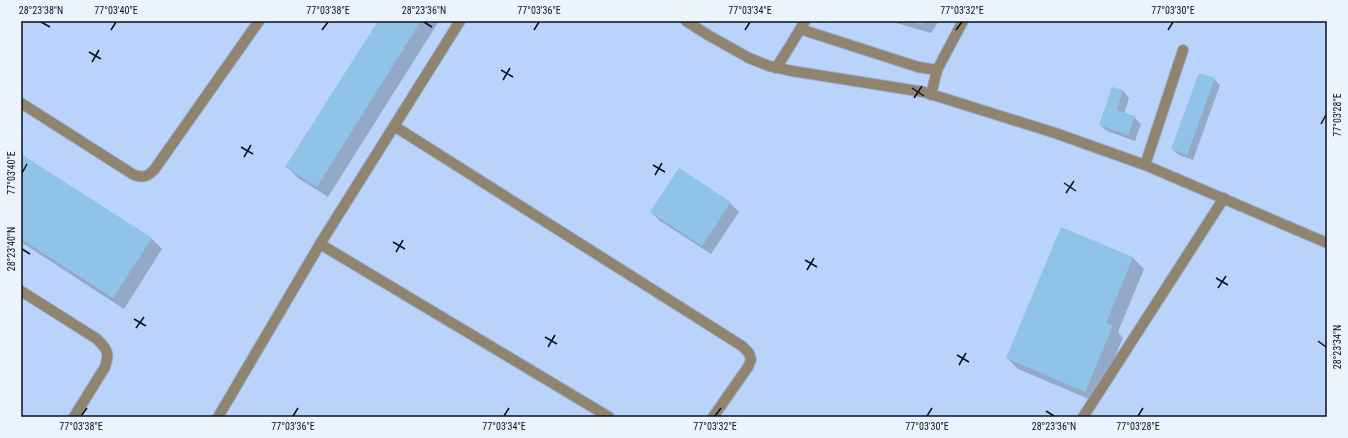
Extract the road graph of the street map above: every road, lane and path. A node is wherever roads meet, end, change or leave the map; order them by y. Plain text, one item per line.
1 (259, 21) edge
2 (460, 21) edge
3 (686, 21) edge
4 (963, 21) edge
5 (802, 25) edge
6 (1183, 50) dead end
7 (776, 68) junction
8 (937, 70) junction
9 (931, 95) junction
10 (21, 103) edge
11 (394, 126) junction
12 (1145, 165) junction
13 (1224, 198) junction
14 (1327, 243) edge
15 (320, 244) junction
16 (21, 291) edge
17 (74, 417) edge
18 (218, 417) edge
19 (609, 417) edge
20 (713, 417) edge
21 (1083, 417) edge

1 - 10 street
2 - 11 street
3 - 7 street
4 - 8 street
5 - 7 street
5 - 8 street
6 - 12 street
7 - 9 street
8 - 9 street
9 - 12 street
11 - 15 street
11 - 20 street
12 - 13 street
13 - 14 street
13 - 21 street
15 - 18 street
15 - 19 street
16 - 17 street

